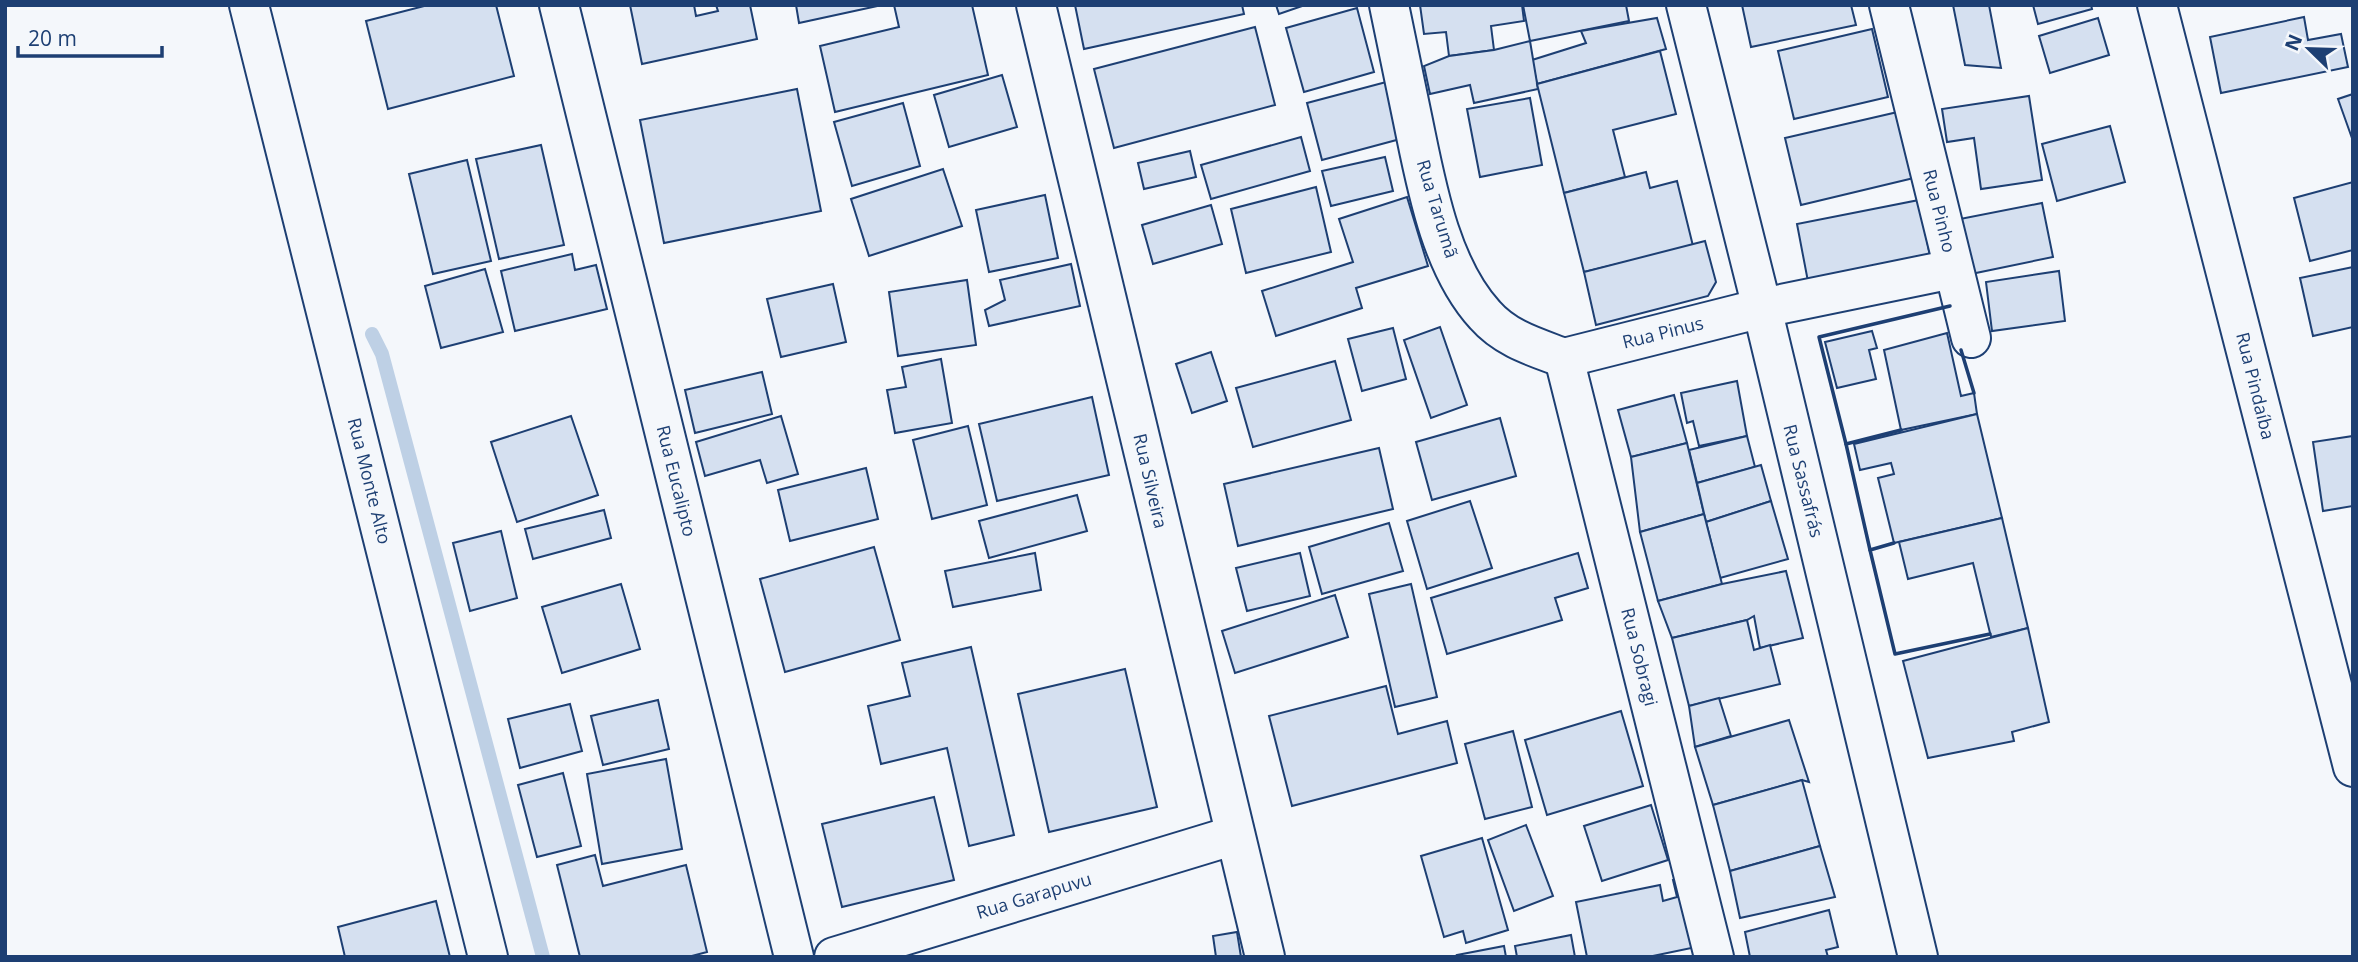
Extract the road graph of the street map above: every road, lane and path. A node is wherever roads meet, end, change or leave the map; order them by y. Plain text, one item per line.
1 (249, 5) edge
2 (559, 5) edge
3 (1036, 5) edge
4 (1389, 5) edge
5 (1686, 5) edge
6 (1889, 5) edge
7 (2157, 5) edge
8 (1953, 269) junction
9 (1762, 308) junction
10 (1971, 338) dead end
11 (1564, 358) junction
12 (2353, 767) edge
13 (1235, 835) junction
14 (488, 957) edge
15 (794, 957) edge
16 (834, 957) edge
17 (1265, 957) edge
18 (1714, 957) edge
19 (1918, 957) edge

1 - 14 street, Rua Monte Alto
2 - 15 street, Rua Eucalipto
3 - 13 street, Rua Silveira
4 - 11 street, Rua Tarumã
5 - 9 street, Rua Sassafrás
6 - 8 street, Rua Pinho
7 - 12 street, Rua Pindaíba
8 - 9 street, Rua Pinho
8 - 10 street
9 - 11 street, Rua Pinus
9 - 19 street, Rua Sassafrás
11 - 18 street, Rua Sobragi
13 - 16 street, Rua Garapuvu
13 - 17 street, Rua Silveira

